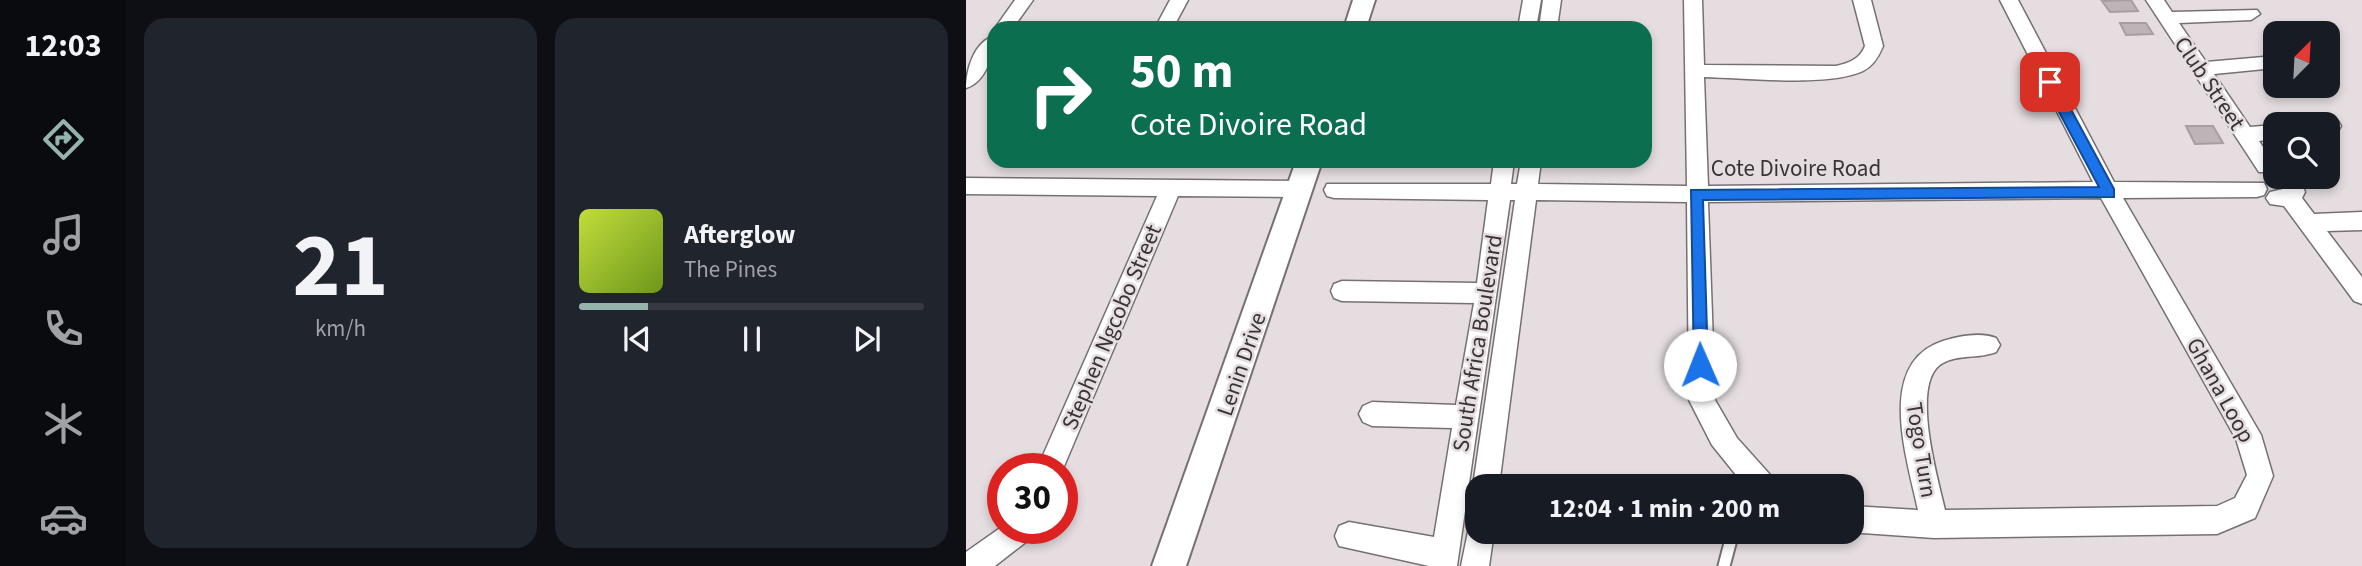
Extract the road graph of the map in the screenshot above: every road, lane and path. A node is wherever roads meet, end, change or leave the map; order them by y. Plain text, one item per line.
1 (1024, 0) edge
2 (1179, 0) edge
3 (1364, 0) edge
4 (1532, 0) edge
5 (1552, 0) edge
6 (1693, 0) edge
7 (1861, 0) edge
8 (2009, 0) edge
9 (2155, 0) edge
10 (2250, 14) dead end
11 (2166, 18) junction
12 (1009, 21) edge
13 (1168, 21) edge
14 (1357, 21) edge
15 (1528, 21) edge
16 (1549, 21) edge
17 (987, 59) edge
18 (2263, 63) edge
19 (2200, 69) junction
20 (1694, 71) junction
21 (966, 81) edge
22 (2263, 133) edge
23 (2244, 135) junction
24 (2263, 159) edge
25 (1503, 168) edge
26 (1530, 168) edge
27 (2263, 169) edge
28 (1304, 175) edge
29 (966, 186) edge
30 (1172, 186) junction
31 (2257, 189) junction
32 (2285, 189) edge
33 (2290, 189) edge
34 (1334, 190) dead end
35 (1526, 192) junction
36 (1499, 193) junction
37 (2109, 193) junction
38 (1696, 194) junction
39 (2362, 221) edge
40 (2308, 223) junction
41 (1342, 291) dead end
42 (1487, 293) junction
43 (2362, 294) edge
44 (1988, 345) dead end
45 (1372, 414) dead end
46 (1466, 417) junction
47 (1057, 453) edge
48 (1488, 474) edge
49 (1752, 474) edge
50 (1864, 521) edge
51 (1934, 524) junction
52 (1349, 536) dead end
53 (1004, 544) edge
54 (1478, 544) edge
55 (1730, 544) edge
56 (1444, 559) edge
57 (970, 566) edge
58 (1169, 566) edge
59 (1475, 566) edge
60 (1724, 566) edge

1 - 12 street
2 - 13 street
3 - 14 street
4 - 15 street
5 - 16 street
6 - 20 street
7 - 20 street
8 - 37 street, Ghana Loop
9 - 11 street, Club Street
10 - 11 street
11 - 19 street, Club Street
17 - 21 street
18 - 19 street
19 - 23 street, Club Street
20 - 38 street
22 - 23 street
23 - 24 street, Club Street
25 - 36 street, South Africa Boulevard
26 - 35 street, South Africa Boulevard
27 - 31 street
28 - 30 street
28 - 58 street, Lenin Drive
29 - 30 street
30 - 47 street, Stephen Ngcobo Street
31 - 32 street, Cote Divoire Road
31 - 37 street, Cote Divoire Road
33 - 40 street
34 - 36 street, Cote Divoire Road
35 - 36 street, Cote Divoire Road
35 - 38 street, Cote Divoire Road
35 - 48 street, South Africa Boulevard
36 - 42 street, South Africa Boulevard
37 - 38 street, Cote Divoire Road
37 - 51 street, Ghana Loop
38 - 49 street
39 - 40 street
40 - 43 street
41 - 42 street
42 - 46 street, South Africa Boulevard
44 - 51 street, Togo Turn
45 - 46 street
46 - 56 street, South Africa Boulevard
50 - 51 street, Ghana Loop
52 - 56 street
53 - 57 street
54 - 59 street
55 - 60 lane

